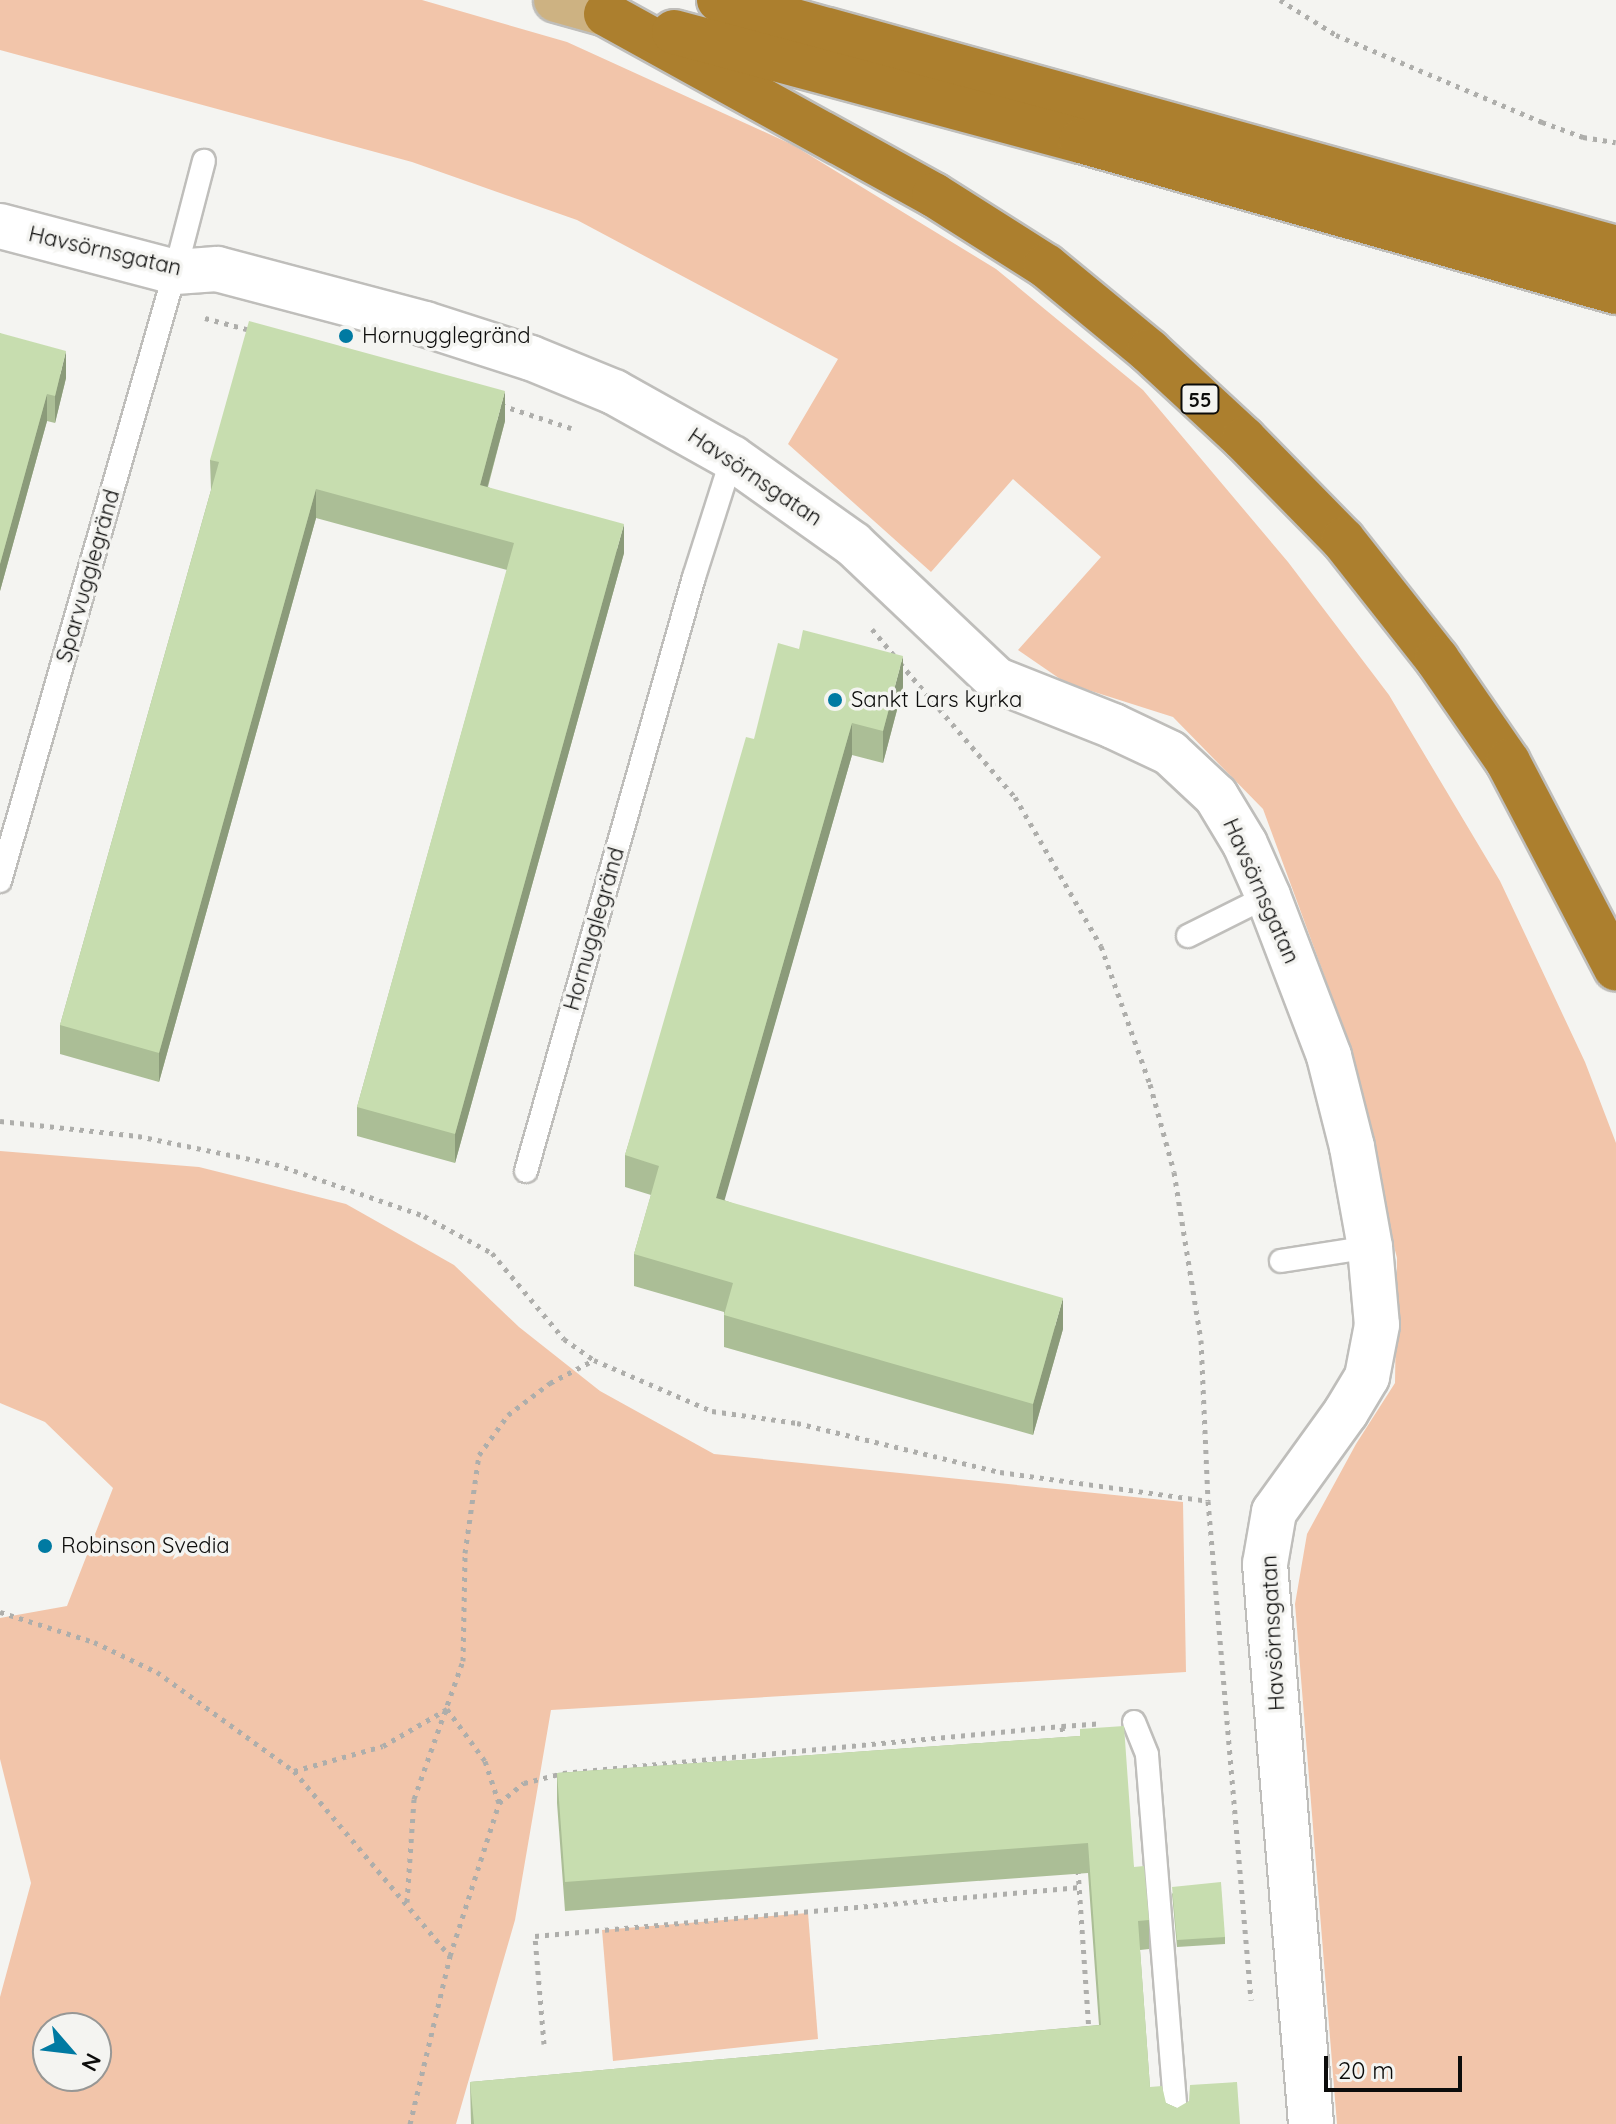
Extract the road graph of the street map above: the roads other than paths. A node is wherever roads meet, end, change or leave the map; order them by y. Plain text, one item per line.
1 (556, 0) edge
2 (719, 0) edge
3 (606, 14) junction
4 (204, 161) dead end
5 (0, 226) edge
6 (1616, 248) edge
7 (170, 290) junction
8 (1616, 292) edge
9 (732, 458) junction
10 (0, 881) edge
11 (1268, 896) junction
12 (1188, 936) dead end
13 (1616, 969) edge
14 (526, 1171) dead end
15 (1370, 1247) junction
16 (1281, 1261) dead end
17 (1134, 1722) road end
18 (1177, 2124) edge
19 (1311, 2124) edge

1 - 3 main road, 55
2 - 6 highway
3 - 8 highway
3 - 13 highway, 55
4 - 7 lane, Sparvugglegränd
5 - 7 street, Havsörnsgatan
7 - 9 street, Havsörnsgatan
7 - 10 lane, Sparvugglegränd
9 - 11 street, Havsörnsgatan
9 - 14 lane, Hornugglegränd
11 - 12 lane
11 - 15 street, Havsörnsgatan
15 - 16 lane
15 - 19 street, Havsörnsgatan
17 - 18 lane

